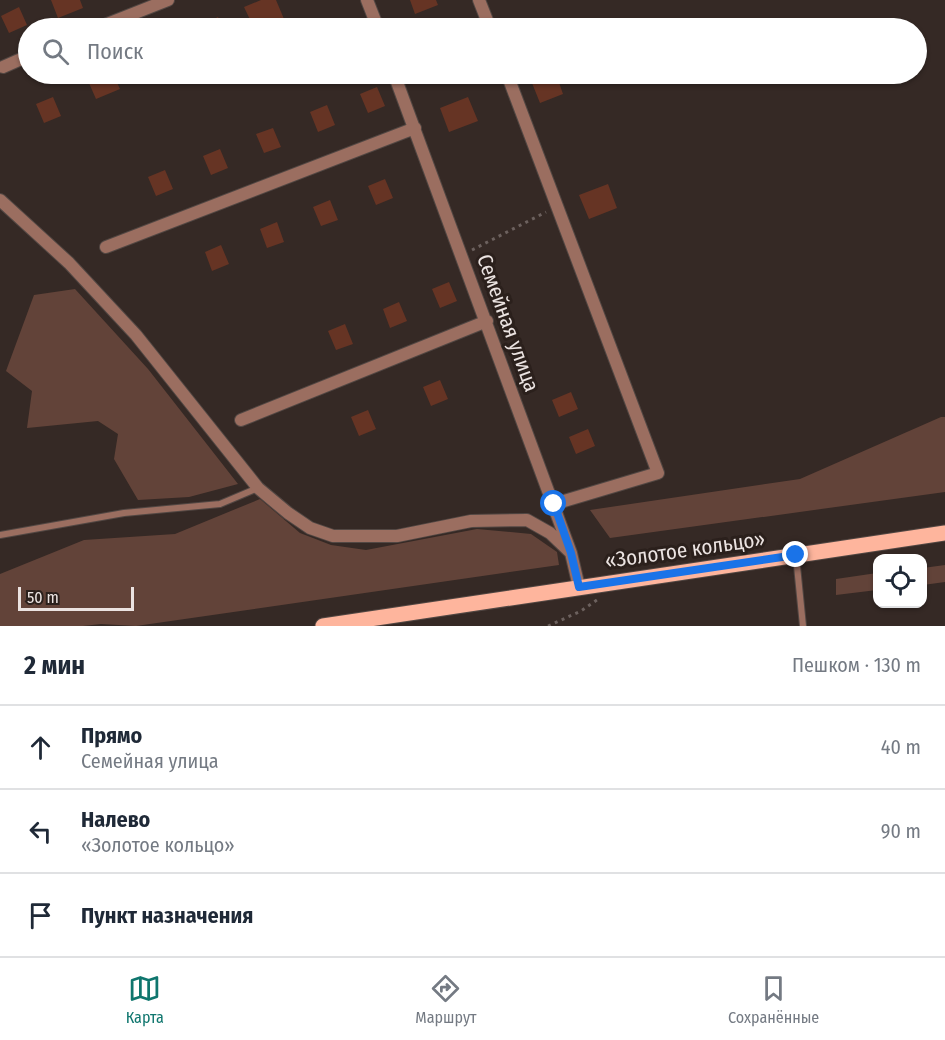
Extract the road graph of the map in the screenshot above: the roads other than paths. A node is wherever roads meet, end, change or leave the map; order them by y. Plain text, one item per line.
1 (168, 0) edge
2 (367, 0) edge
3 (479, 0) edge
4 (122, 18) edge
5 (374, 18) edge
6 (486, 18) edge
7 (18, 60) edge
8 (3, 67) dead end
9 (398, 84) edge
10 (511, 84) edge
11 (415, 128) junction
12 (0, 200) edge
13 (106, 247) dead end
14 (487, 321) junction
15 (242, 420) dead end
16 (258, 488) junction
17 (554, 504) junction
18 (945, 533) edge
19 (0, 535) edge
20 (571, 553) junction
21 (796, 555) junction
22 (579, 587) junction
23 (323, 626) edge
24 (803, 626) edge

1 - 4 street
2 - 5 street
3 - 6 street
7 - 8 street
9 - 11 street, Семейная улица
10 - 17 street
11 - 13 street
11 - 14 street, Семейная улица
12 - 16 street
14 - 15 street
14 - 17 street, Семейная улица
16 - 19 lane
16 - 20 street
17 - 20 street, Семейная улица
18 - 21 main road, «Золотое кольцо»
20 - 22 street, Семейная улица
21 - 22 main road, «Золотое кольцо»
21 - 24 lane
22 - 23 main road, «Золотое кольцо»

